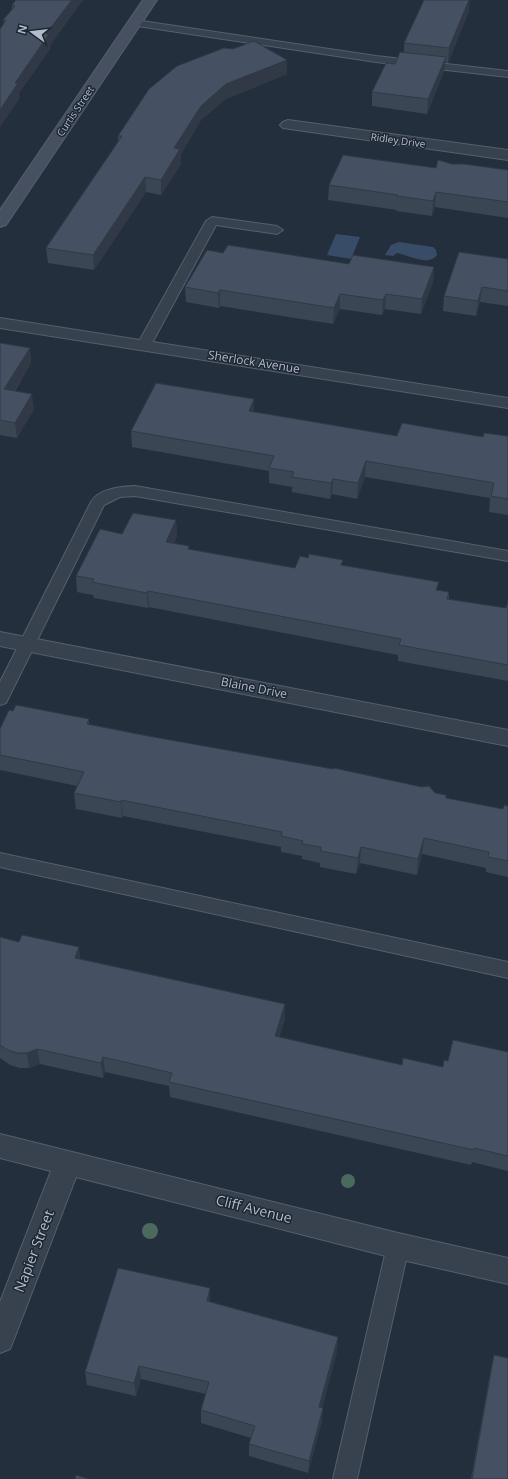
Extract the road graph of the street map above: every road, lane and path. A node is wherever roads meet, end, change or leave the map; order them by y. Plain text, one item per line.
1 (150, 0) edge
2 (135, 23) junction
3 (508, 74) edge
4 (288, 125) dead end
5 (508, 155) edge
6 (0, 222) edge
7 (277, 230) dead end
8 (0, 323) edge
9 (144, 345) junction
10 (508, 403) edge
11 (508, 556) edge
12 (0, 638) edge
13 (27, 644) junction
14 (0, 698) edge
15 (508, 738) edge
16 (0, 860) edge
17 (508, 970) edge
18 (0, 1146) edge
19 (68, 1162) junction
20 (398, 1246) junction
21 (508, 1271) edge
22 (0, 1339) edge
23 (345, 1479) edge

1 - 2 street, Curtis Street
2 - 3 lane
2 - 6 street, Curtis Street
4 - 5 street, Ridley Drive
7 - 9 lane
8 - 9 street, Sherlock Avenue
9 - 10 street, Sherlock Avenue
11 - 13 lane
12 - 13 street, Blaine Drive
13 - 14 lane
13 - 15 street, Blaine Drive
16 - 17 lane
18 - 19 street, Cliff Avenue
19 - 20 street, Cliff Avenue
19 - 22 street, Napier Street
20 - 21 street, Cliff Avenue
20 - 23 lane

